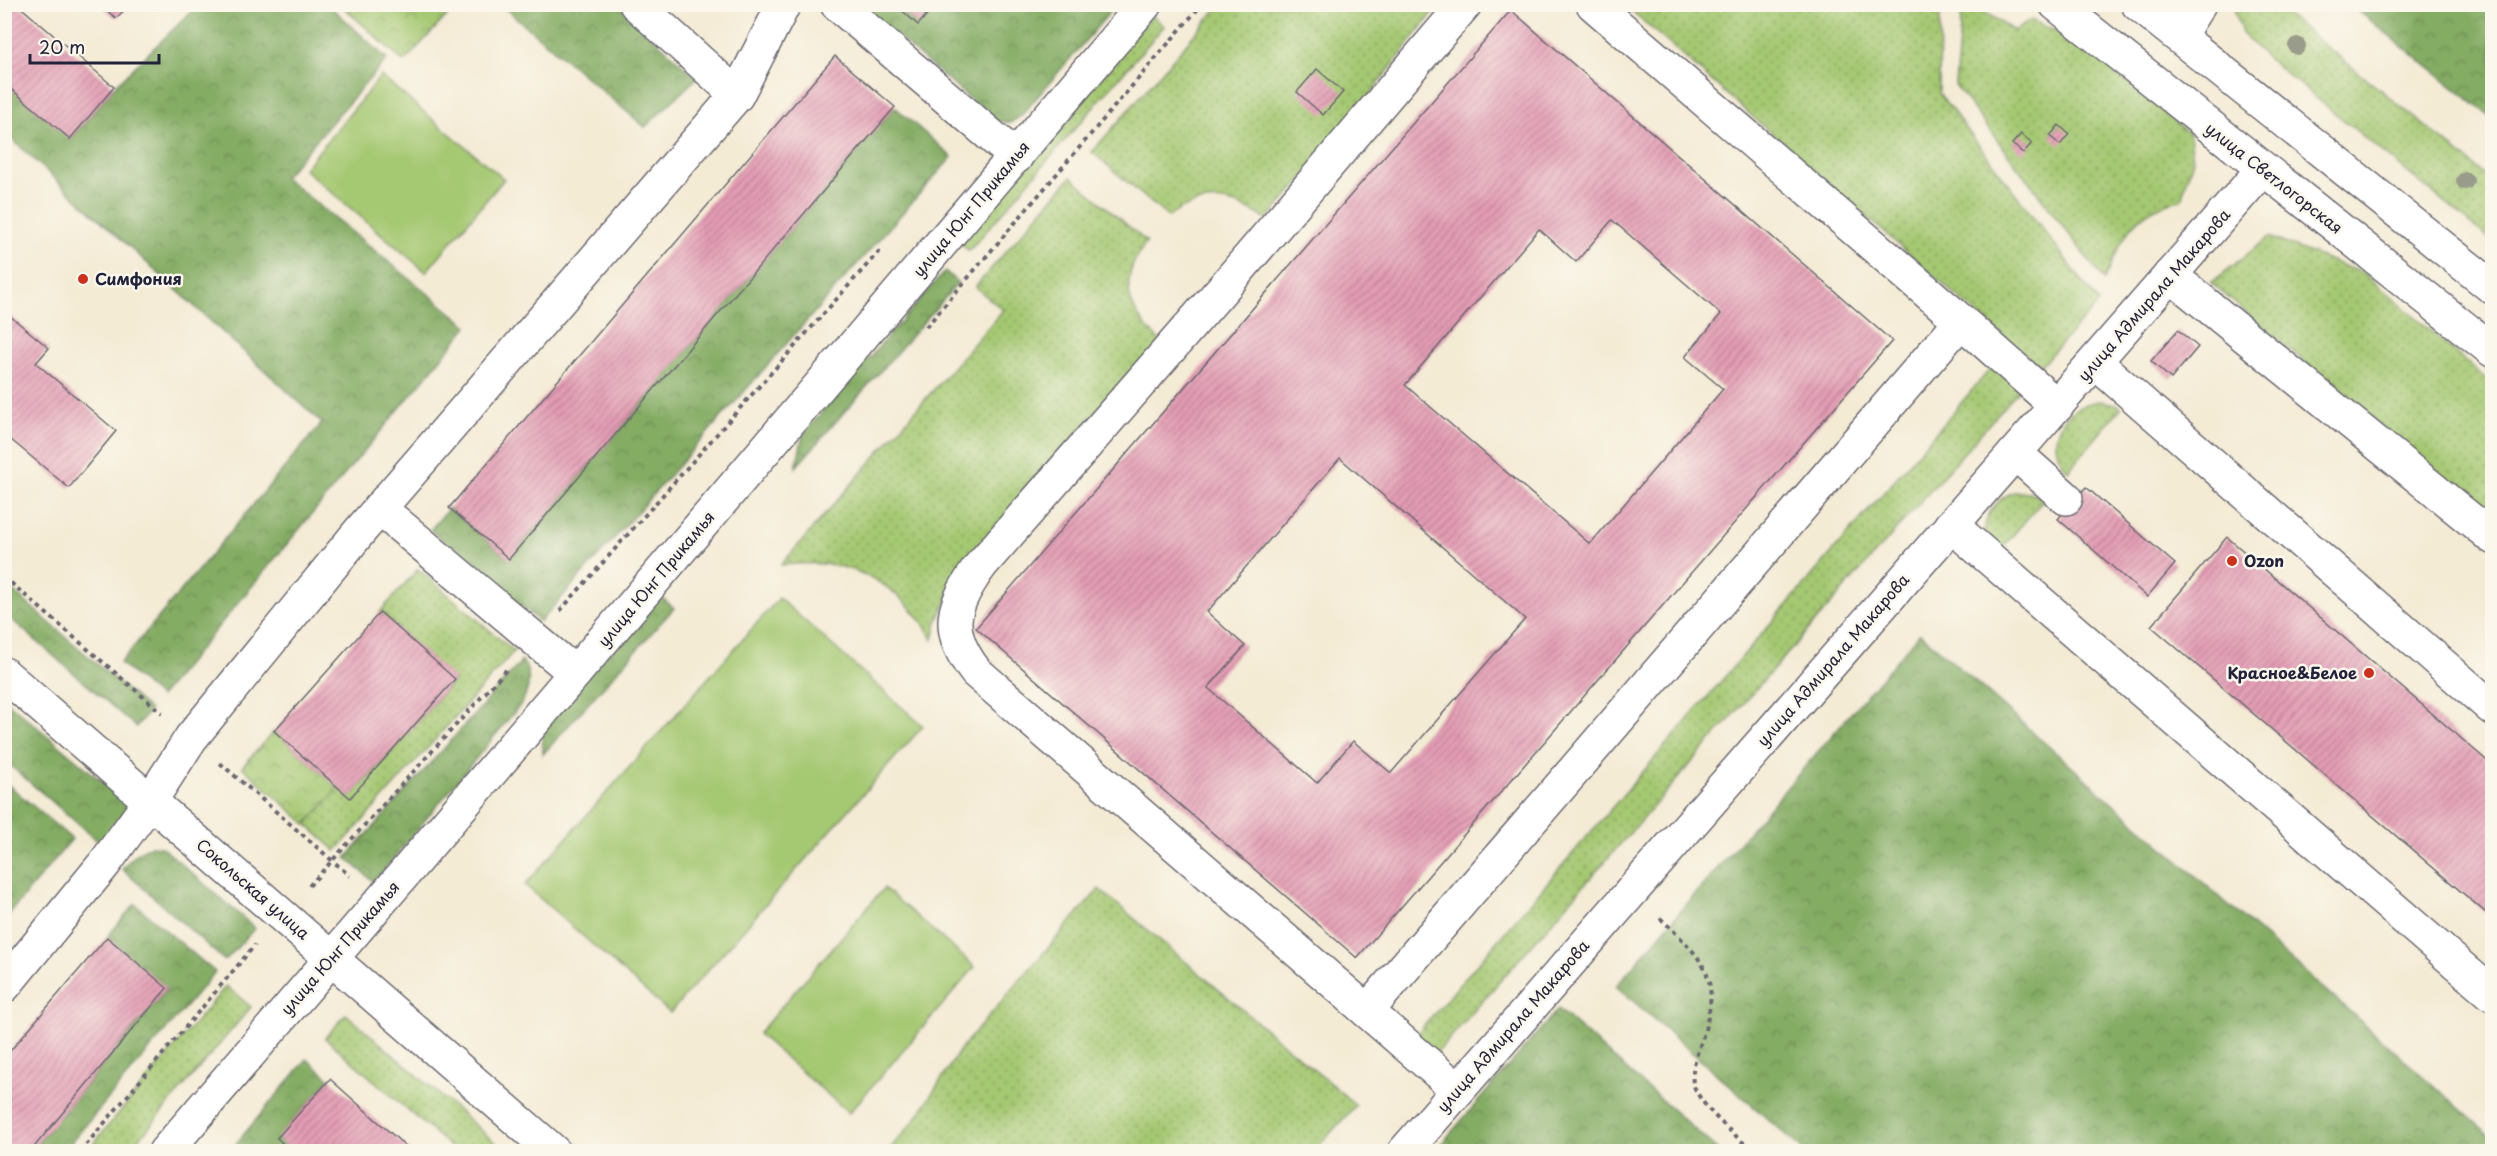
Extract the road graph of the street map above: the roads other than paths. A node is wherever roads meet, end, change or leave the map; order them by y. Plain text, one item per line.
1 (636, 4) edge
2 (784, 4) edge
3 (837, 4) edge
4 (1145, 4) edge
5 (1465, 4) edge
6 (1593, 4) edge
7 (2056, 4) edge
8 (2138, 4) edge
9 (2199, 4) edge
10 (2179, 36) junction
11 (737, 95) junction
12 (1016, 157) junction
13 (2263, 170) junction
14 (2170, 275) junction
15 (2493, 286) edge
16 (1961, 321) junction
17 (2493, 350) edge
18 (2095, 362) junction
19 (2057, 406) junction
20 (2015, 453) junction
21 (2066, 498) dead end
22 (379, 508) junction
23 (1951, 525) junction
24 (2493, 537) edge
25 (575, 673) junction
26 (4, 674) edge
27 (2493, 708) edge
28 (151, 800) junction
29 (332, 958) junction
30 (4, 986) edge
31 (2493, 994) edge
32 (1367, 1011) junction
33 (1458, 1090) junction
34 (165, 1152) edge
35 (555, 1152) edge
36 (1404, 1152) edge

1 - 11 street
2 - 11 street
3 - 12 street
4 - 12 street, улица Юнг Прикамья
5 - 32 street
6 - 16 street
7 - 13 street, улица Светлогорская
8 - 10 street
9 - 10 street
10 - 15 street
11 - 22 street
12 - 25 street, улица Юнг Прикамья
13 - 14 street, улица Адмирала Макарова
13 - 17 street, улица Светлогорская
14 - 18 street, улица Адмирала Макарова
14 - 24 street
16 - 19 street
16 - 32 street
18 - 19 street, улица Адмирала Макарова
18 - 27 street
19 - 20 street, улица Адмирала Макарова
20 - 21 street
20 - 23 street, улица Адмирала Макарова
22 - 25 street
22 - 28 street
23 - 31 street
23 - 33 street, улица Адмирала Макарова
25 - 29 street, улица Юнг Прикамья
26 - 28 street, Сокольская улица
28 - 29 street, Сокольская улица
28 - 30 street
29 - 34 street, улица Юнг Прикамья
29 - 35 street, Сокольская улица
32 - 33 street
33 - 36 street, улица Адмирала Макарова

